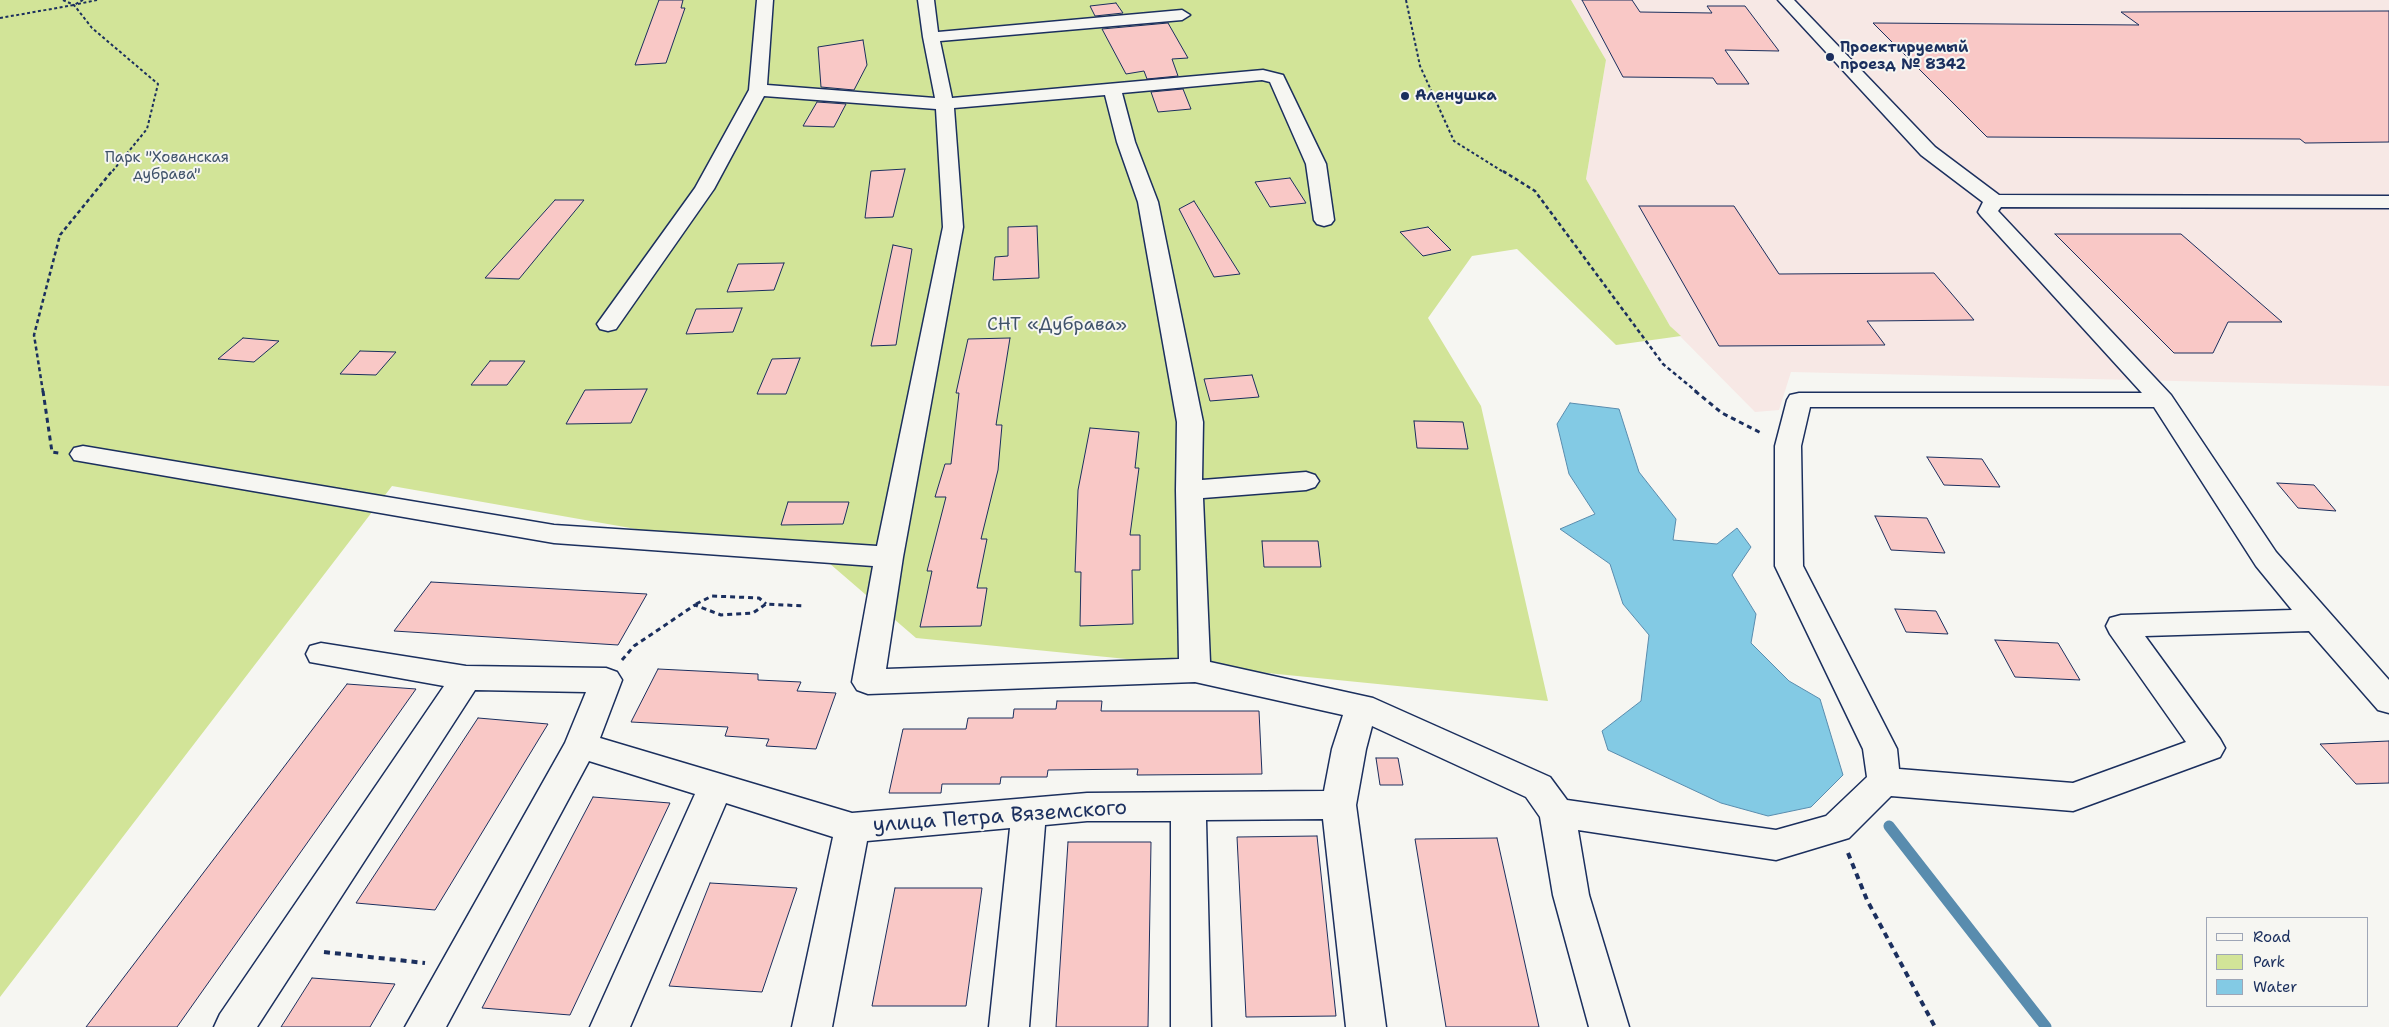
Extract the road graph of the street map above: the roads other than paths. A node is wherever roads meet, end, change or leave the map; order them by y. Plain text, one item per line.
1 (765, 0) edge
2 (926, 0) edge
3 (1786, 0) edge
4 (1182, 15) dead end
5 (931, 37) junction
6 (758, 90) junction
7 (1112, 90) junction
8 (945, 104) junction
9 (1994, 201) junction
10 (2389, 202) edge
11 (1324, 220) dead end
12 (608, 324) dead end
13 (2162, 400) junction
14 (83, 454) dead end
15 (1306, 482) dead end
16 (1189, 490) junction
17 (889, 557) junction
18 (2317, 620) junction
19 (321, 654) dead end
20 (1195, 670) junction
21 (466, 678) junction
22 (2389, 701) edge
23 (1362, 707) junction
24 (581, 745) junction
25 (1884, 782) junction
26 (716, 786) junction
27 (1188, 805) junction
28 (1339, 805) junction
29 (1029, 812) junction
30 (1557, 813) junction
31 (852, 828) junction
32 (812, 1023) edge
33 (234, 1027) edge
34 (425, 1027) edge
35 (610, 1027) edge
36 (1009, 1027) edge
37 (1191, 1027) edge
38 (1366, 1027) edge
39 (1609, 1027) edge

1 - 6 street
2 - 5 street
3 - 9 street
4 - 5 street
5 - 8 street
6 - 8 street
6 - 12 street
7 - 8 street
7 - 11 street
7 - 16 street
8 - 17 street
9 - 10 street
9 - 13 street
13 - 18 street
13 - 25 street
14 - 17 street
15 - 16 street
16 - 20 street
17 - 20 street
18 - 22 street
18 - 25 street
19 - 21 street
20 - 23 street
21 - 24 street
21 - 33 street
23 - 28 street
23 - 30 street
24 - 26 street
24 - 34 street
25 - 30 street
26 - 31 street
26 - 35 street
27 - 28 street, улица Петра Вяземского
27 - 29 street, улица Петра Вяземского
27 - 37 street
28 - 38 street
29 - 31 street, улица Петра Вяземского
29 - 36 street
30 - 39 street
31 - 32 street, улица Петра Вяземского

